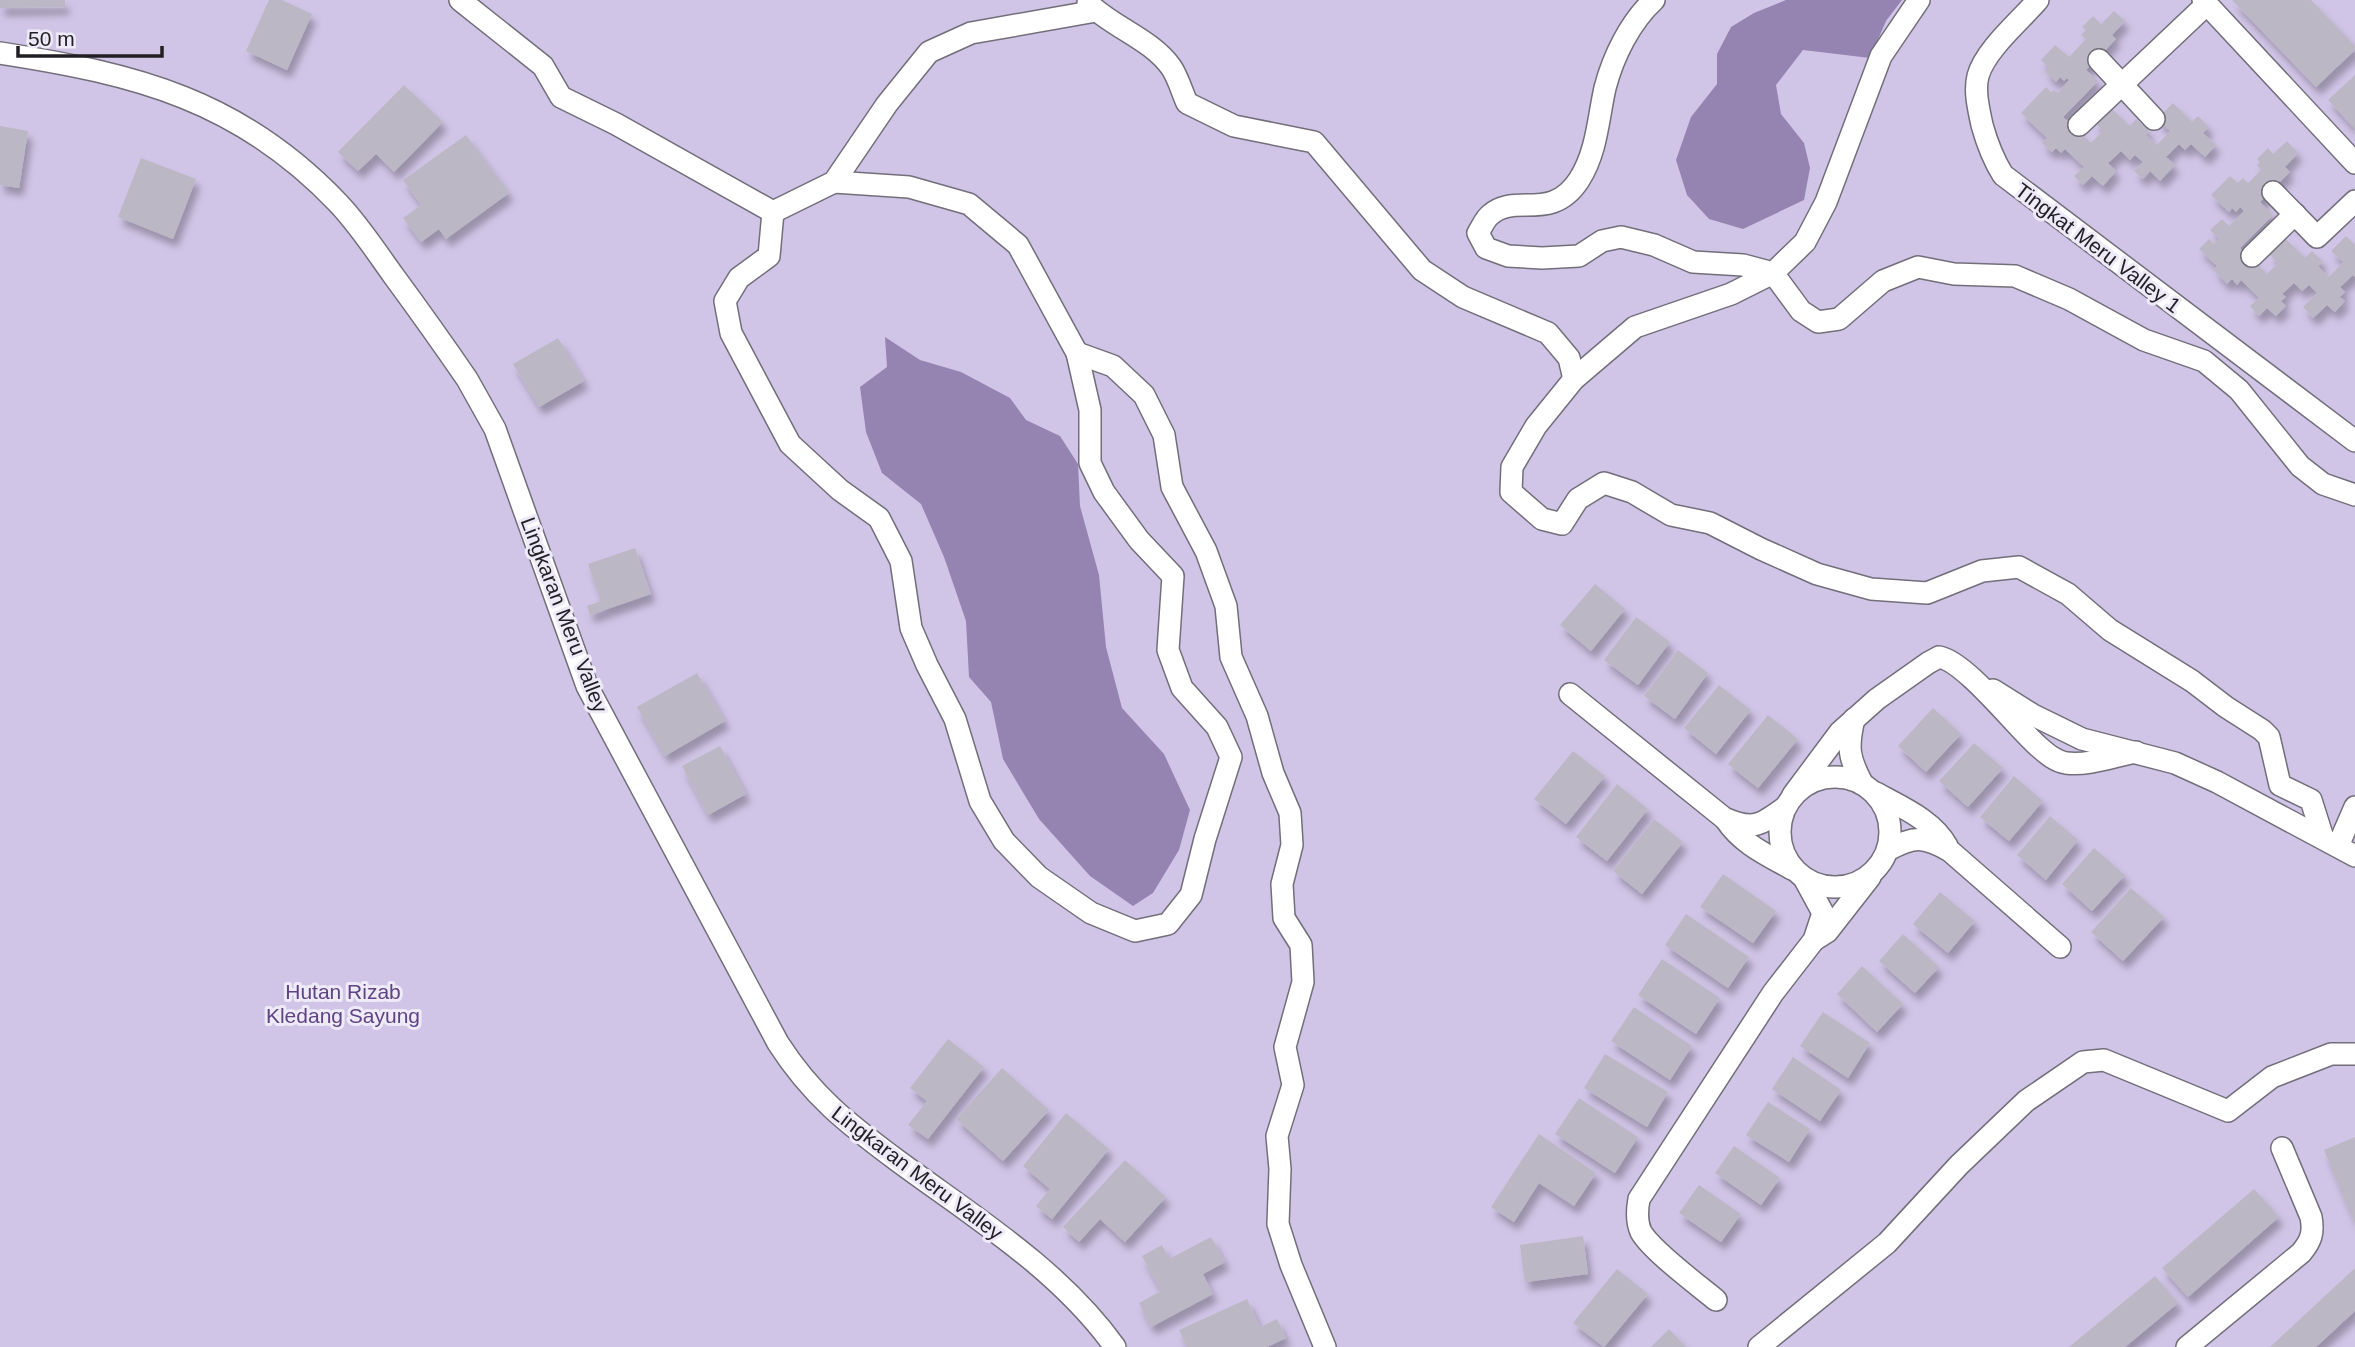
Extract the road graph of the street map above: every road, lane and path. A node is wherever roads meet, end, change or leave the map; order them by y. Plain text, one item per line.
1 (460, 0) edge
2 (1654, 0) edge
3 (1919, 0) edge
4 (2038, 0) edge
5 (2205, 2) edge
6 (1091, 6) edge
7 (0, 53) edge
8 (2099, 61) dead end
9 (2122, 85) junction
10 (2154, 119) dead end
11 (2079, 125) dead end
12 (2355, 163) edge
13 (834, 182) junction
14 (2273, 192) dead end
15 (2355, 201) edge
16 (773, 212) junction
17 (2295, 214) junction
18 (2252, 256) dead end
19 (1773, 273) junction
20 (1077, 353) junction
21 (1574, 379) junction
22 (2355, 441) edge
23 (2355, 495) edge
24 (1968, 675) junction
25 (1570, 694) dead end
26 (1854, 719) junction
27 (2136, 752) junction
28 (1867, 787) junction
29 (1788, 801) junction
30 (2355, 807) edge
31 (1724, 818) junction
32 (2339, 847) edge
33 (1888, 850) junction
34 (1950, 851) junction
35 (1873, 872) junction
36 (1800, 875) junction
37 (1814, 940) junction
38 (2060, 947) dead end
39 (2355, 1054) edge
40 (2282, 1148) dead end
41 (1716, 1300) dead end
42 (1115, 1347) edge
43 (1325, 1347) edge
44 (1759, 1347) edge
45 (2187, 1347) edge

1 - 16 street
2 - 19 street
3 - 19 street
4 - 22 street, Tingkat Meru Valley 1
5 - 9 street
5 - 12 street
6 - 13 street
6 - 21 street
7 - 42 street, Lingkaran Meru Valley
8 - 9 street
9 - 10 street
9 - 11 street
13 - 16 street
13 - 20 street
14 - 17 street
15 - 17 street
16 - 20 street
17 - 18 street
19 - 21 street
19 - 23 street
20 - 43 street
21 - 32 street
24 - 26 street
24 - 27 street
24 - 27 street
25 - 31 street
26 - 28 street
26 - 29 street
27 - 32 street
28 - 29 street
28 - 33 street
28 - 34 street
29 - 31 street
29 - 36 street
30 - 32 street
31 - 36 street
33 - 34 street
33 - 35 street
34 - 38 street
35 - 36 street
35 - 37 street
36 - 37 street
37 - 41 street
39 - 44 street
40 - 45 street

